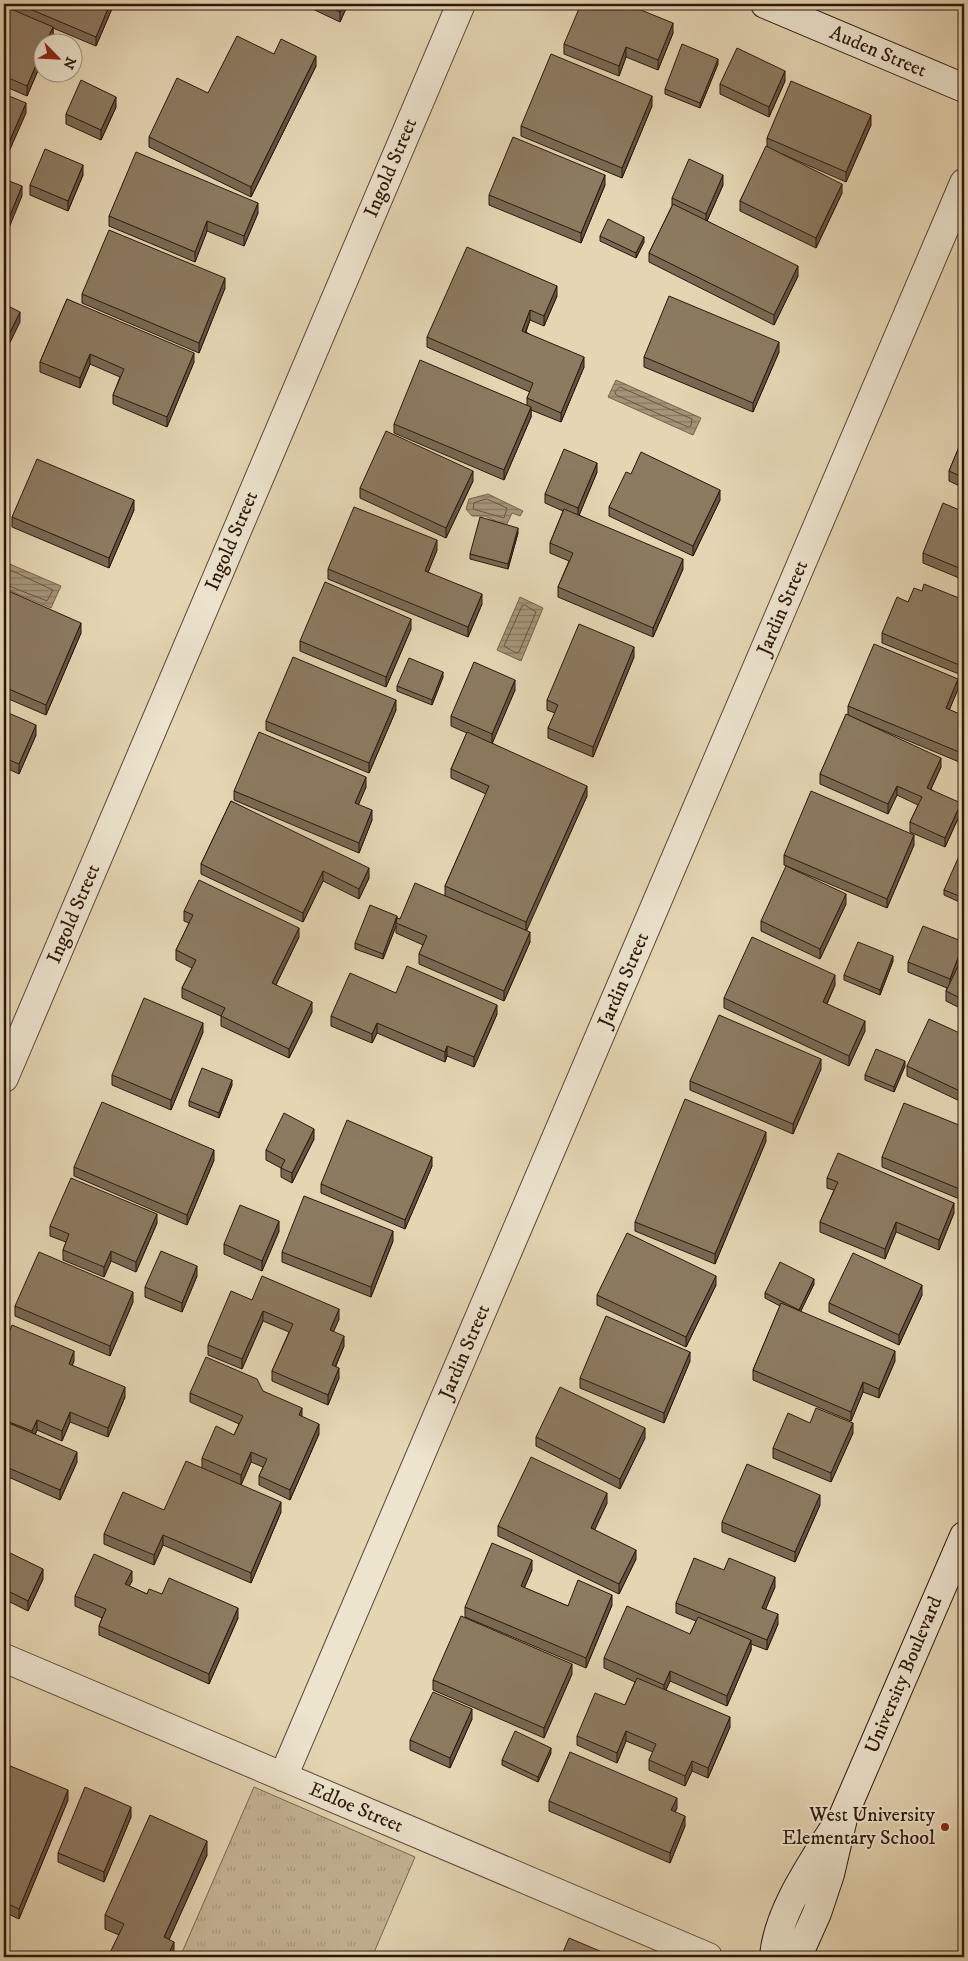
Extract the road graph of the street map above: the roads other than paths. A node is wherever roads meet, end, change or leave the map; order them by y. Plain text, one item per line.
1 (461, 4) edge
2 (765, 4) edge
3 (964, 88) edge
4 (964, 183) edge
5 (4, 1078) edge
6 (964, 1536) edge
7 (4, 1658) edge
8 (283, 1777) junction
9 (844, 1814) junction
10 (708, 1957) edge
11 (774, 1957) edge
12 (795, 1957) edge

1 - 5 street, Ingold Street
2 - 3 street, Auden Street
4 - 8 street, Jardin Street
6 - 9 street, University Boulevard
7 - 8 street, Edloe Street
8 - 10 street, Edloe Street
9 - 11 street, University Boulevard
9 - 12 street, University Boulevard

